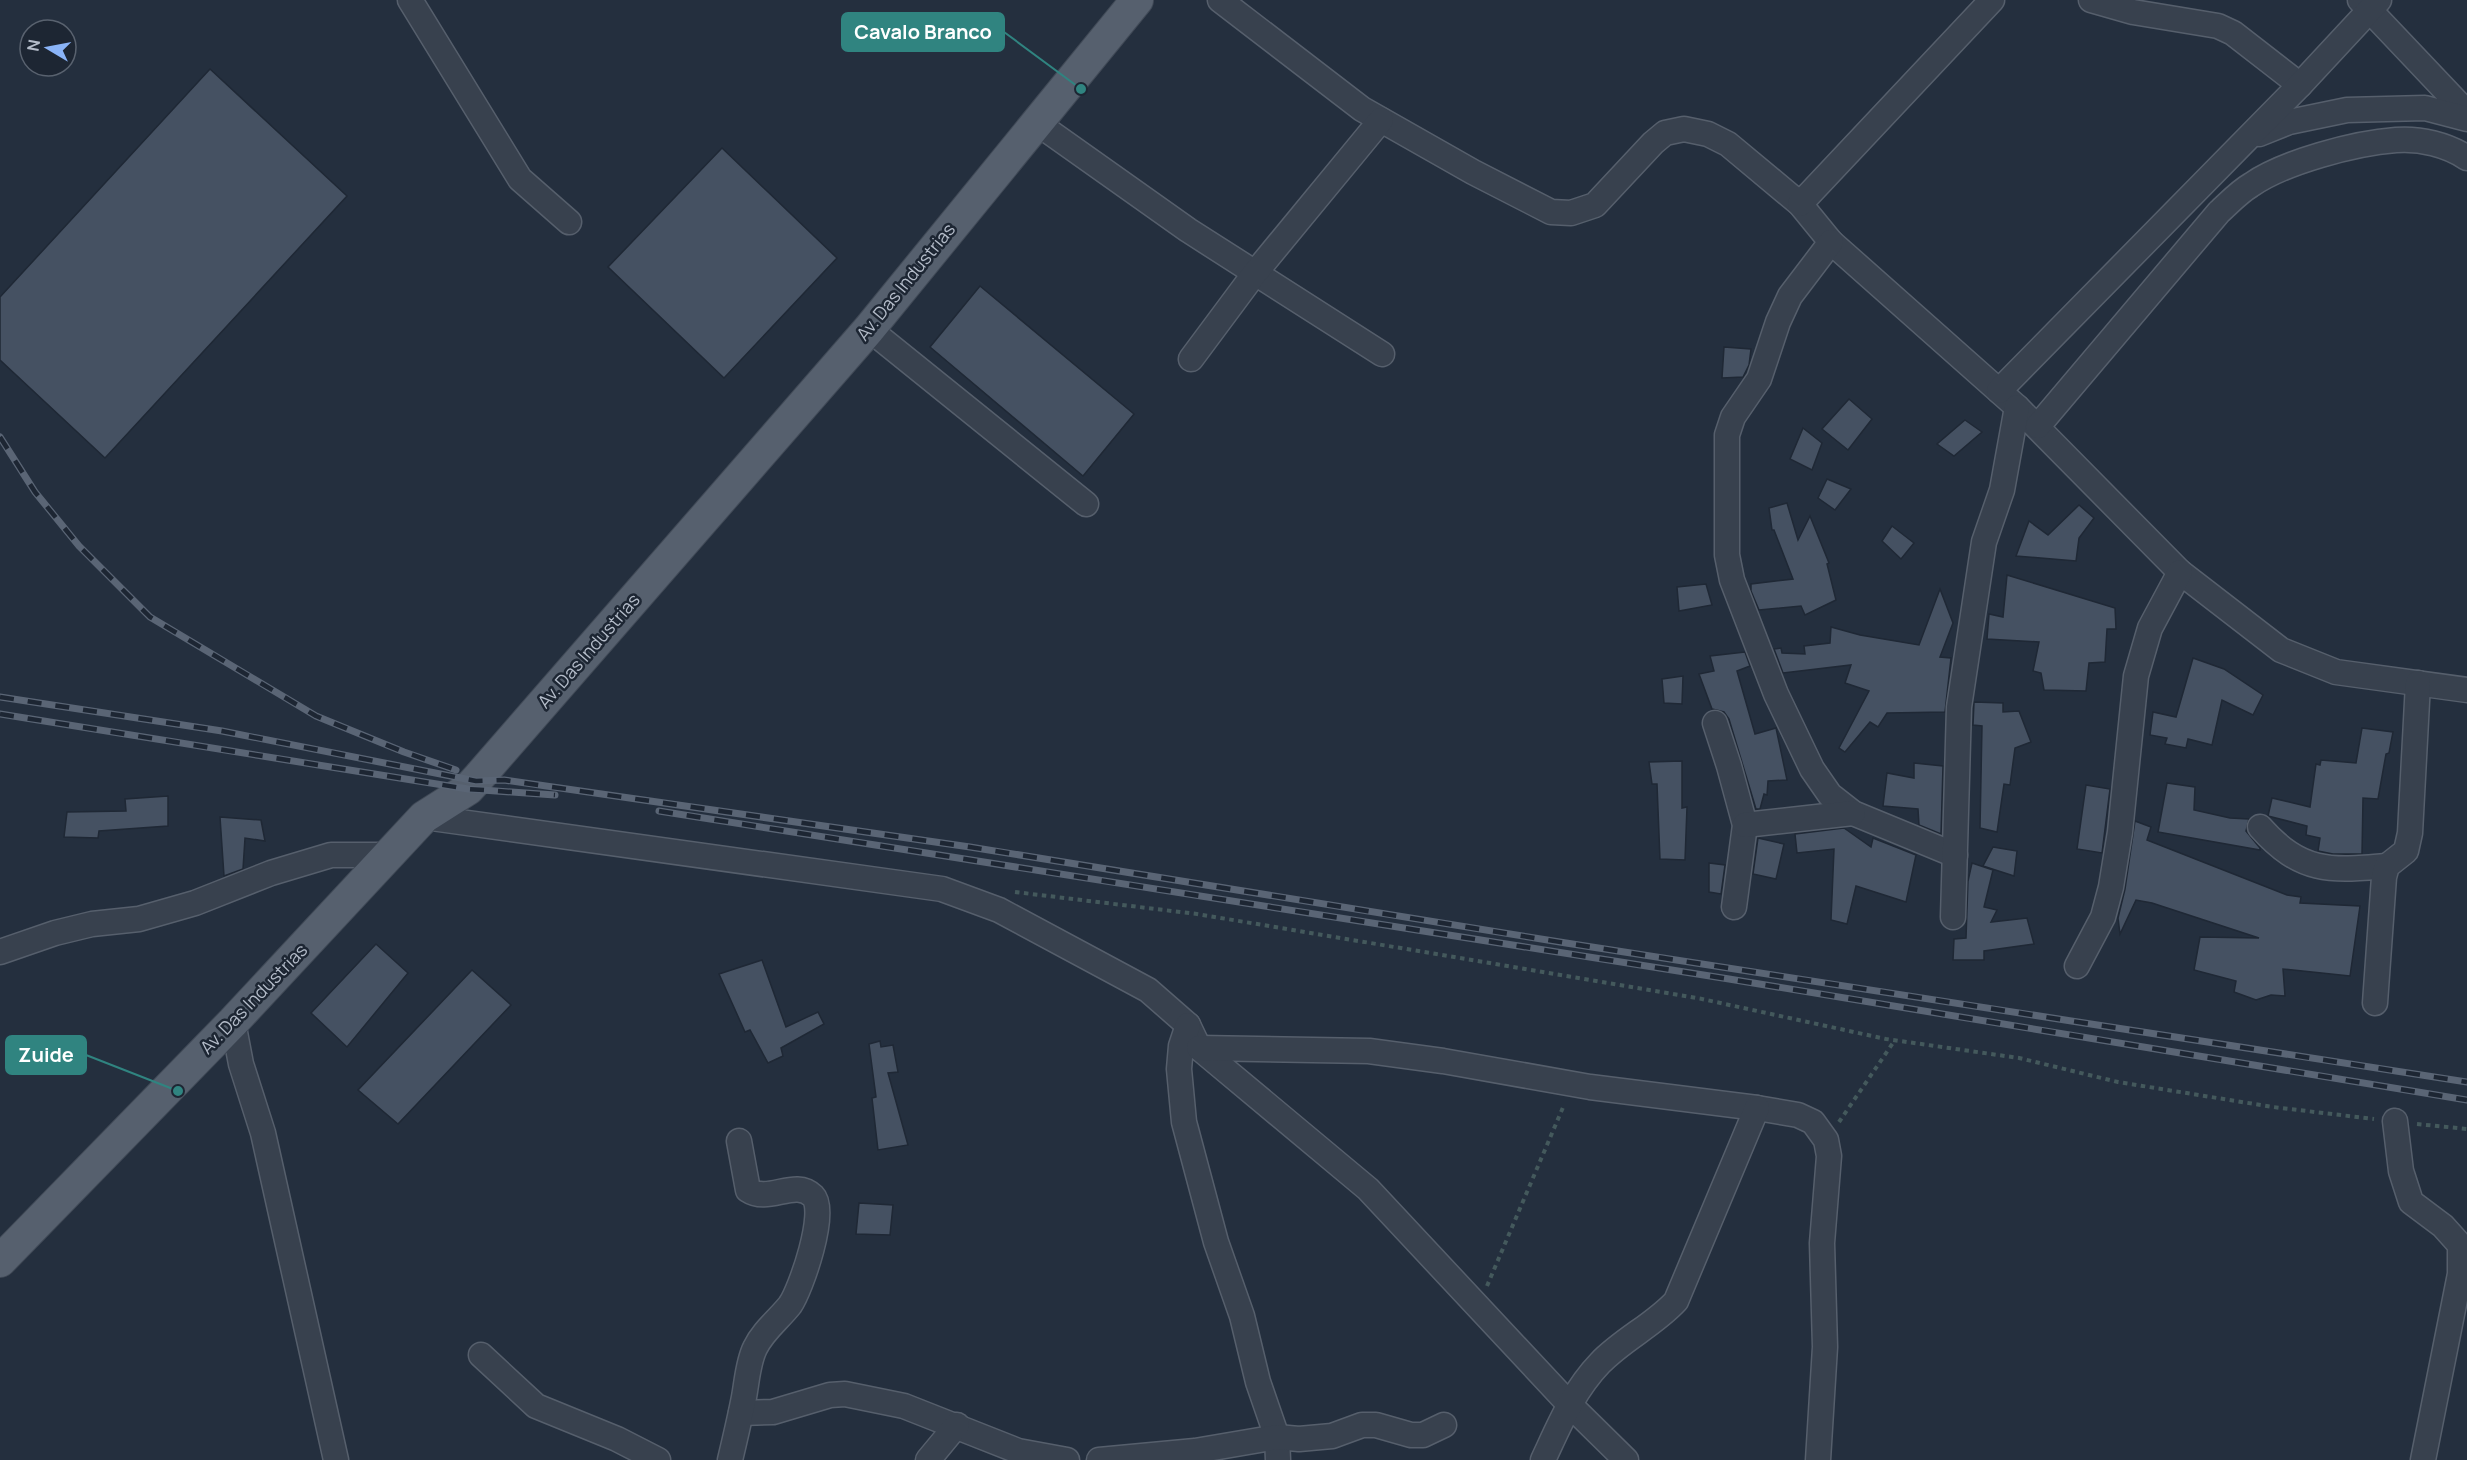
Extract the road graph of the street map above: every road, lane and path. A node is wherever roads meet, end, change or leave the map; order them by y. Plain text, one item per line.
1 (410, 0) edge
2 (1137, 0) edge
3 (1220, 0) edge
4 (1992, 0) edge
5 (2091, 0) edge
6 (2370, 3) edge
7 (2300, 85) junction
8 (2467, 113) edge
9 (2467, 119) edge
10 (1381, 120) junction
11 (1037, 123) junction
12 (2249, 138) junction
13 (2467, 158) edge
14 (1800, 204) junction
15 (569, 222) dead end
16 (1831, 242) junction
17 (2122, 266) junction
18 (1255, 273) junction
19 (2152, 290) junction
20 (869, 329) junction
21 (1382, 354) dead end
22 (1191, 359) dead end
23 (1999, 391) junction
24 (2017, 407) junction
25 (2037, 426) junction
26 (1086, 504) dead end
27 (2180, 572) junction
28 (2418, 683) junction
29 (2467, 690) edge
30 (1714, 723) dead end
31 (1853, 813) junction
32 (424, 817) junction
33 (1745, 825) junction
34 (2260, 827) dead end
35 (390, 855) junction
36 (1955, 855) junction
37 (2387, 866) junction
38 (1010, 891) dead end
39 (1734, 907) dead end
40 (1953, 917) dead end
41 (0, 952) edge
42 (2077, 966) dead end
43 (2375, 1003) dead end
44 (232, 1022) junction
45 (1188, 1025) junction
46 (1895, 1040) junction
47 (1199, 1048) junction
48 (1572, 1084) junction
49 (1757, 1108) junction
50 (2395, 1121) junction
51 (2467, 1129) edge
52 (1826, 1140) junction
53 (740, 1141) dead end
54 (2464, 1245) edge
55 (0, 1262) edge
56 (1479, 1306) junction
57 (481, 1355) dead end
58 (1569, 1404) junction
59 (741, 1413) junction
60 (957, 1425) junction
61 (1444, 1425) dead end
62 (1278, 1448) edge
63 (1016, 1455) edge
64 (336, 1460) edge
65 (658, 1460) edge
66 (730, 1460) edge
67 (928, 1460) edge
68 (1067, 1460) edge
69 (1099, 1460) edge
70 (1543, 1460) edge
71 (1626, 1460) edge
72 (1818, 1460) edge
73 (2422, 1460) edge

1 - 15 street
2 - 11 main road, Av. Das Industrias
3 - 10 street
4 - 14 street
5 - 7 street
6 - 7 street
6 - 8 street
7 - 12 street
9 - 12 street
10 - 14 street
10 - 18 street
11 - 18 street
11 - 20 main road, Av. Das Industrias
12 - 17 street
13 - 19 street
14 - 16 street
16 - 23 street
16 - 31 street
17 - 19 street
17 - 23 street
18 - 21 street
18 - 22 street
19 - 25 street
20 - 26 street
20 - 32 main road, Av. Das Industrias
23 - 24 street
24 - 25 street
24 - 36 street
25 - 27 street
27 - 28 street
27 - 42 street
28 - 29 street
28 - 37 street
30 - 33 street
31 - 33 street
31 - 36 street
32 - 35 main road, Av. Das Industrias
32 - 45 street
33 - 39 street
34 - 37 street
35 - 41 street
35 - 44 main road, Av. Das Industrias
36 - 40 street
37 - 43 street
38 - 46 path
44 - 55 main road, Av. Das Industrias
44 - 64 street
45 - 47 street
45 - 62 street
46 - 50 path
46 - 52 path
47 - 48 street
47 - 56 street
48 - 49 street
48 - 56 path
49 - 52 street
49 - 58 street
50 - 51 path
50 - 54 street
52 - 72 street
53 - 59 street
54 - 73 street
56 - 58 street
57 - 65 street
58 - 70 street
58 - 71 street
59 - 60 street
59 - 66 street
60 - 63 street
60 - 67 street
61 - 62 street
62 - 69 street
63 - 68 street

